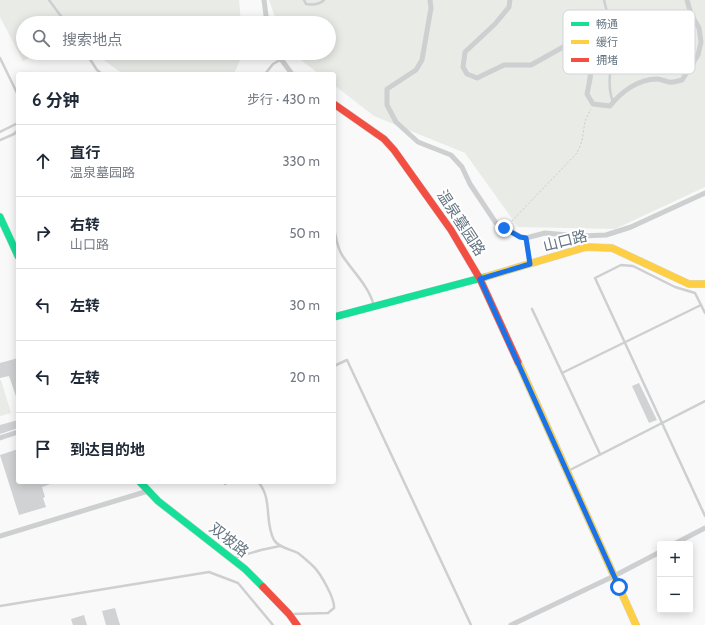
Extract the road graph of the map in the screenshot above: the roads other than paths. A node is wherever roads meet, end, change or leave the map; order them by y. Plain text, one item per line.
1 (49, 0) edge
2 (264, 0) edge
3 (304, 0) edge
4 (324, 0) edge
5 (430, 0) edge
6 (510, 0) edge
7 (604, 0) edge
8 (687, 0) edge
9 (606, 10) edge
10 (690, 10) edge
11 (61, 16) edge
12 (266, 16) edge
13 (695, 21) edge
14 (563, 47) edge
15 (0, 58) edge
16 (91, 60) edge
17 (281, 60) joint
18 (695, 60) edge
19 (100, 72) edge
20 (267, 72) edge
21 (290, 72) edge
22 (591, 74) edge
23 (610, 74) edge
24 (686, 74) edge
25 (16, 91) edge
26 (613, 102) junction
27 (336, 105) edge
28 (16, 124) edge
29 (0, 132) edge
30 (16, 132) edge
31 (0, 140) edge
32 (705, 193) edge
33 (0, 217) edge
34 (336, 237) edge
35 (526, 238) junction
36 (16, 252) edge
37 (530, 264) junction
38 (480, 279) junction
39 (705, 284) edge
40 (701, 305) junction
41 (374, 307) junction
42 (532, 309) dead end
43 (705, 313) edge
44 (336, 316) edge
45 (625, 342) junction
46 (336, 365) edge
47 (562, 373) junction
48 (705, 401) edge
49 (662, 423) junction
50 (16, 433) edge
51 (0, 438) edge
52 (600, 454) junction
53 (567, 471) junction
54 (142, 484) edge
55 (260, 484) edge
56 (148, 491) junction
57 (705, 516) edge
58 (705, 528) edge
59 (0, 536) edge
60 (680, 541) edge
61 (280, 546) junction
62 (657, 554) edge
63 (232, 559) junction
64 (614, 576) junction
65 (0, 606) edge
66 (289, 614) junction
67 (273, 625) edge
68 (297, 625) edge
69 (471, 625) edge
70 (511, 625) edge
71 (636, 625) edge

1 - 11 lane
2 - 12 street
3 - 4 lane
5 - 35 street
6 - 14 street
7 - 9 lane
8 - 10 street
13 - 18 street
15 - 25 lane
16 - 19 lane
17 - 20 lane
17 - 21 street
22 - 26 street
23 - 26 lane
24 - 26 street
27 - 38 street, 温泉墓园路
28 - 29 lane
30 - 31 lane
32 - 35 street
33 - 36 street
34 - 41 lane
35 - 37 street
37 - 38 street, 山口路
37 - 39 street, 山口路
38 - 41 street, 山口路
38 - 53 street, 温泉墓园路
40 - 43 lane
40 - 45 lane
40 - 45 lane
41 - 44 street, 山口路
42 - 47 lane
45 - 47 lane
45 - 49 lane
46 - 69 lane
47 - 52 lane
48 - 49 lane
49 - 52 lane
49 - 57 lane
50 - 51 street
52 - 53 lane
53 - 64 street, 温泉墓园路
54 - 56 street, 双坡路
55 - 61 lane
56 - 59 street
56 - 63 street, 双坡路
58 - 60 street
61 - 63 lane
61 - 66 lane
62 - 64 street
63 - 66 street, 双坡路
64 - 70 street
64 - 71 street, 温泉墓园路
65 - 67 lane
66 - 68 street, 双坡路

